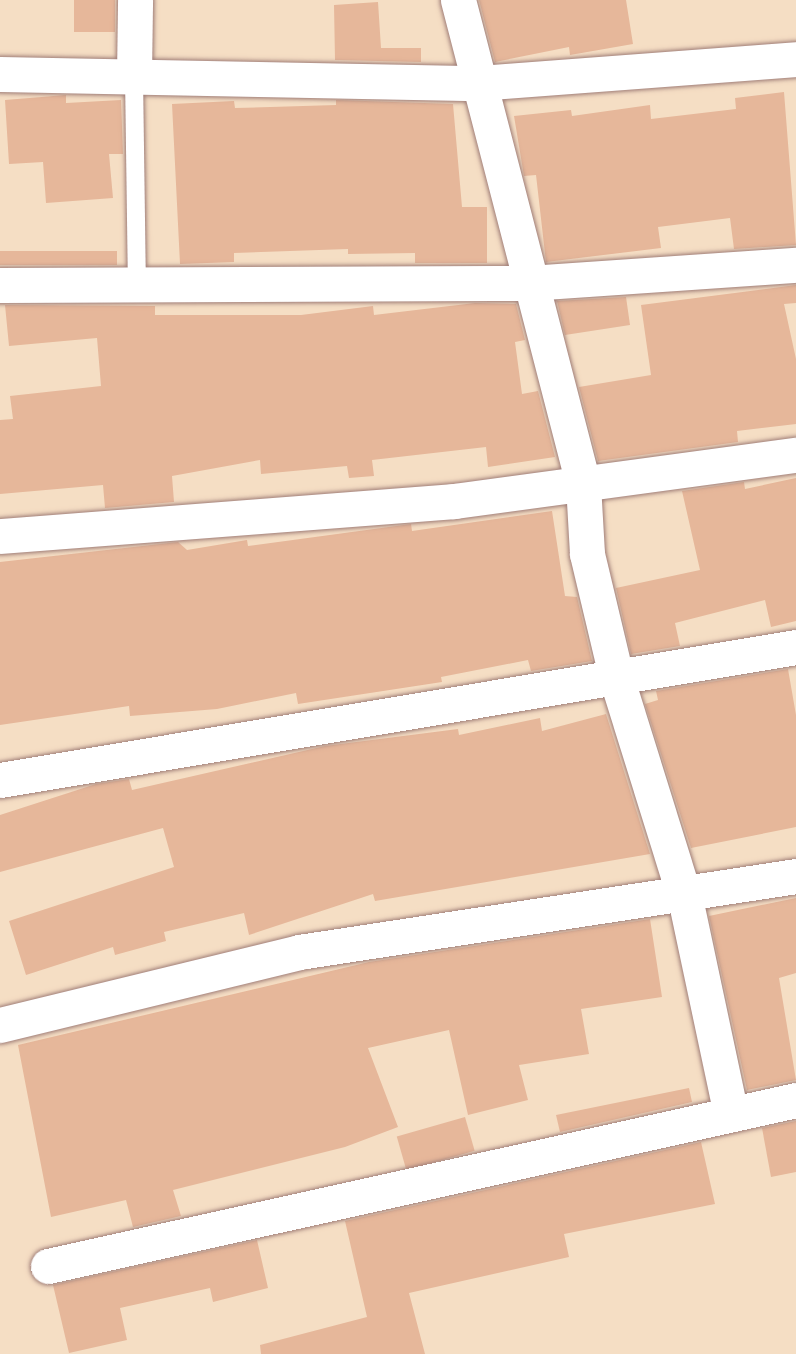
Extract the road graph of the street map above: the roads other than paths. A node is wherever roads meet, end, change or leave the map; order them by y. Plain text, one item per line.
1 (135, 0) edge
2 (458, 0) edge
3 (796, 59) edge
4 (0, 74) edge
5 (134, 76) junction
6 (478, 83) junction
7 (796, 265) edge
8 (137, 282) junction
9 (529, 283) junction
10 (0, 285) edge
11 (796, 455) edge
12 (583, 484) junction
13 (0, 536) edge
14 (796, 647) edge
15 (617, 680) junction
16 (0, 780) edge
17 (796, 876) edge
18 (685, 898) junction
19 (0, 1025) edge
20 (796, 1100) edge
21 (731, 1114) junction
22 (48, 1266) dead end

1 - 5 street
2 - 6 street
3 - 6 street
4 - 5 street
5 - 6 street
5 - 8 lane
6 - 9 street
7 - 9 street
8 - 9 street
8 - 10 street
9 - 12 street
11 - 12 street
12 - 13 street
12 - 15 street
14 - 15 street
15 - 16 street
15 - 18 street
17 - 18 street
18 - 19 street
18 - 21 street
20 - 21 street
21 - 22 street

